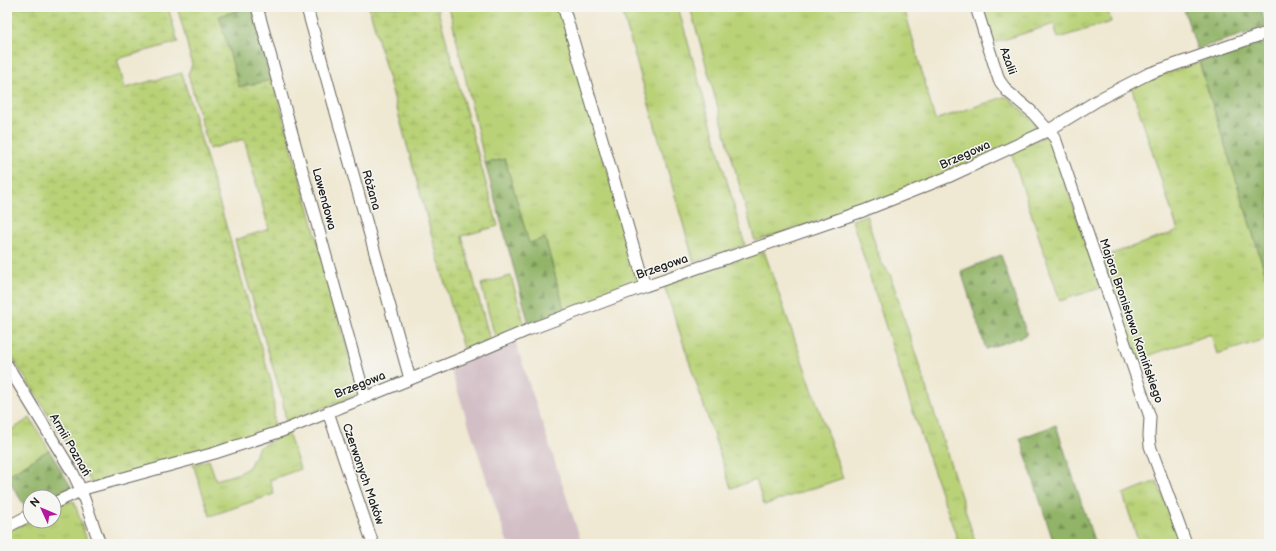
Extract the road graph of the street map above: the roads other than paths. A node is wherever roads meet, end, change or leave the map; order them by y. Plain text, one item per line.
1 (257, 7) edge
2 (976, 7) edge
3 (307, 8) dead end
4 (564, 9) dead end
5 (1269, 32) edge
6 (1049, 130) junction
7 (645, 286) junction
8 (7, 365) edge
9 (410, 379) junction
10 (365, 397) junction
11 (328, 412) junction
12 (81, 490) junction
13 (62, 499) edge
14 (22, 519) edge
15 (7, 527) edge
16 (100, 544) edge
17 (373, 544) edge
18 (1186, 544) edge

1 - 10 street, Lawendowa
2 - 6 street, Azalii
3 - 9 street, Różana
4 - 7 street
5 - 6 street, Brzegowa
6 - 7 street, Brzegowa
6 - 18 street, Majora Bronisława Kamińskiego
7 - 9 street, Brzegowa
8 - 12 street, Armii Poznań
9 - 10 street, Brzegowa
10 - 11 street, Brzegowa
11 - 12 street, Brzegowa
11 - 17 street, Czerwonych Maków
12 - 13 street, Brzegowa
12 - 16 street, Armii Poznań
14 - 15 street

